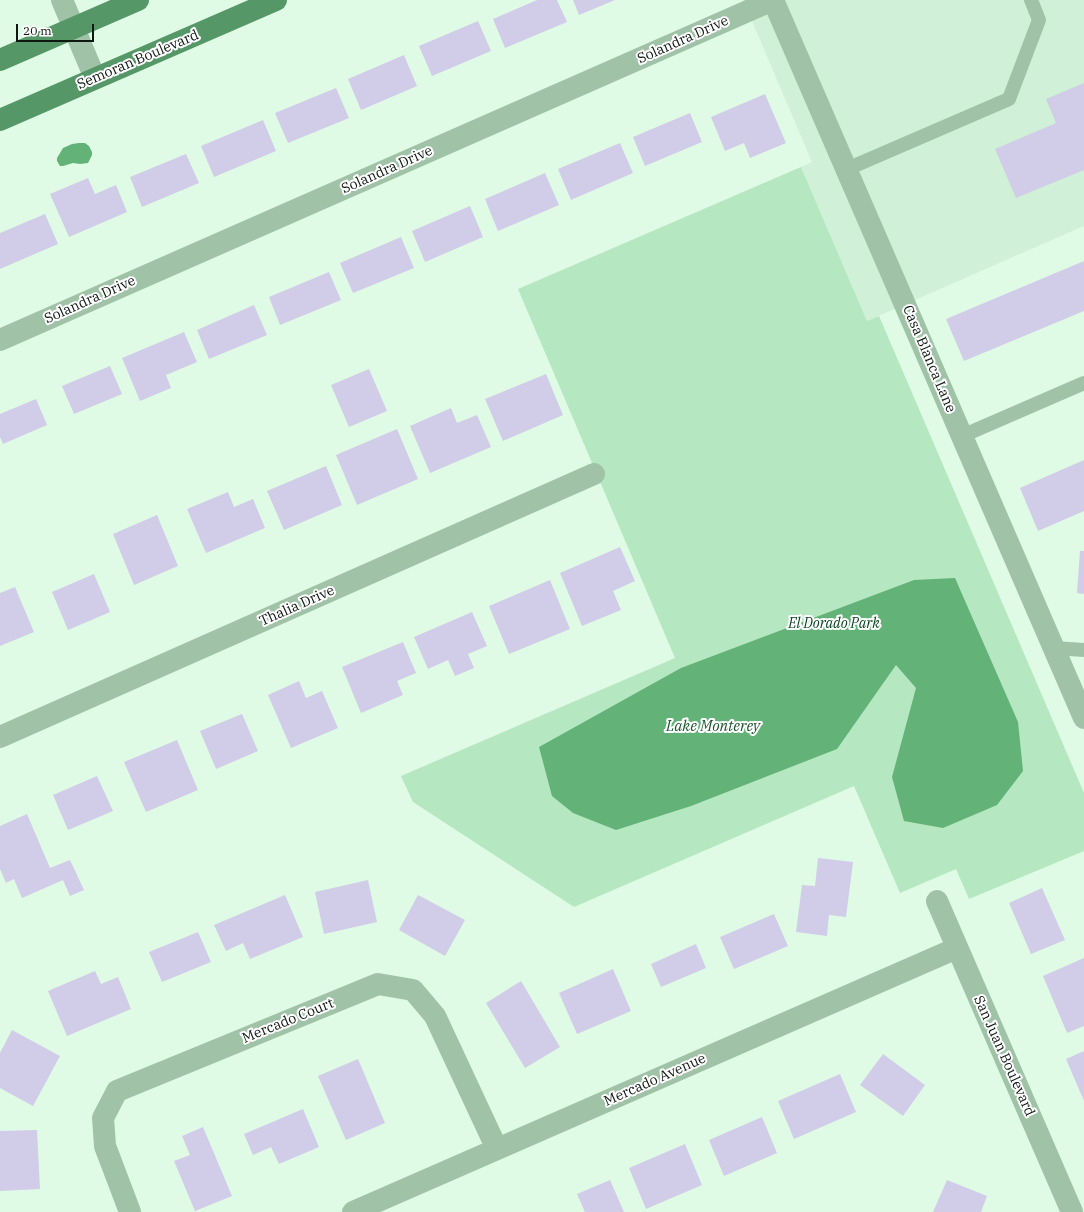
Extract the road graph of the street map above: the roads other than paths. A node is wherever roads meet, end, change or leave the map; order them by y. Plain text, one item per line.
1 (62, 0) edge
2 (138, 0) edge
3 (276, 0) edge
4 (773, 0) edge
5 (1031, 0) edge
6 (74, 28) junction
7 (0, 60) edge
8 (95, 78) junction
9 (0, 120) edge
10 (846, 170) junction
11 (0, 340) edge
12 (1084, 383) edge
13 (962, 436) junction
14 (594, 474) dead end
15 (1054, 648) junction
16 (1084, 650) edge
17 (1084, 718) edge
18 (0, 737) edge
19 (937, 901) dead end
20 (957, 948) junction
21 (497, 1149) junction
22 (130, 1212) edge
23 (353, 1212) edge
24 (1072, 1212) edge

1 - 6 street
2 - 6 main road
3 - 8 main road, Semoran Boulevard
4 - 10 street, Casa Blanca Lane
4 - 11 street, Solandra Drive
5 - 10 lane
6 - 7 main road
6 - 8 street
8 - 9 main road, Semoran Boulevard
10 - 13 street, Casa Blanca Lane
12 - 13 lane
13 - 15 street, Casa Blanca Lane
14 - 18 street, Thalia Drive
15 - 16 lane
15 - 17 street, Casa Blanca Lane
19 - 20 street, San Juan Boulevard
20 - 21 street, Mercado Avenue
20 - 24 street, San Juan Boulevard
21 - 22 street, Mercado Court
21 - 23 street, Mercado Avenue

